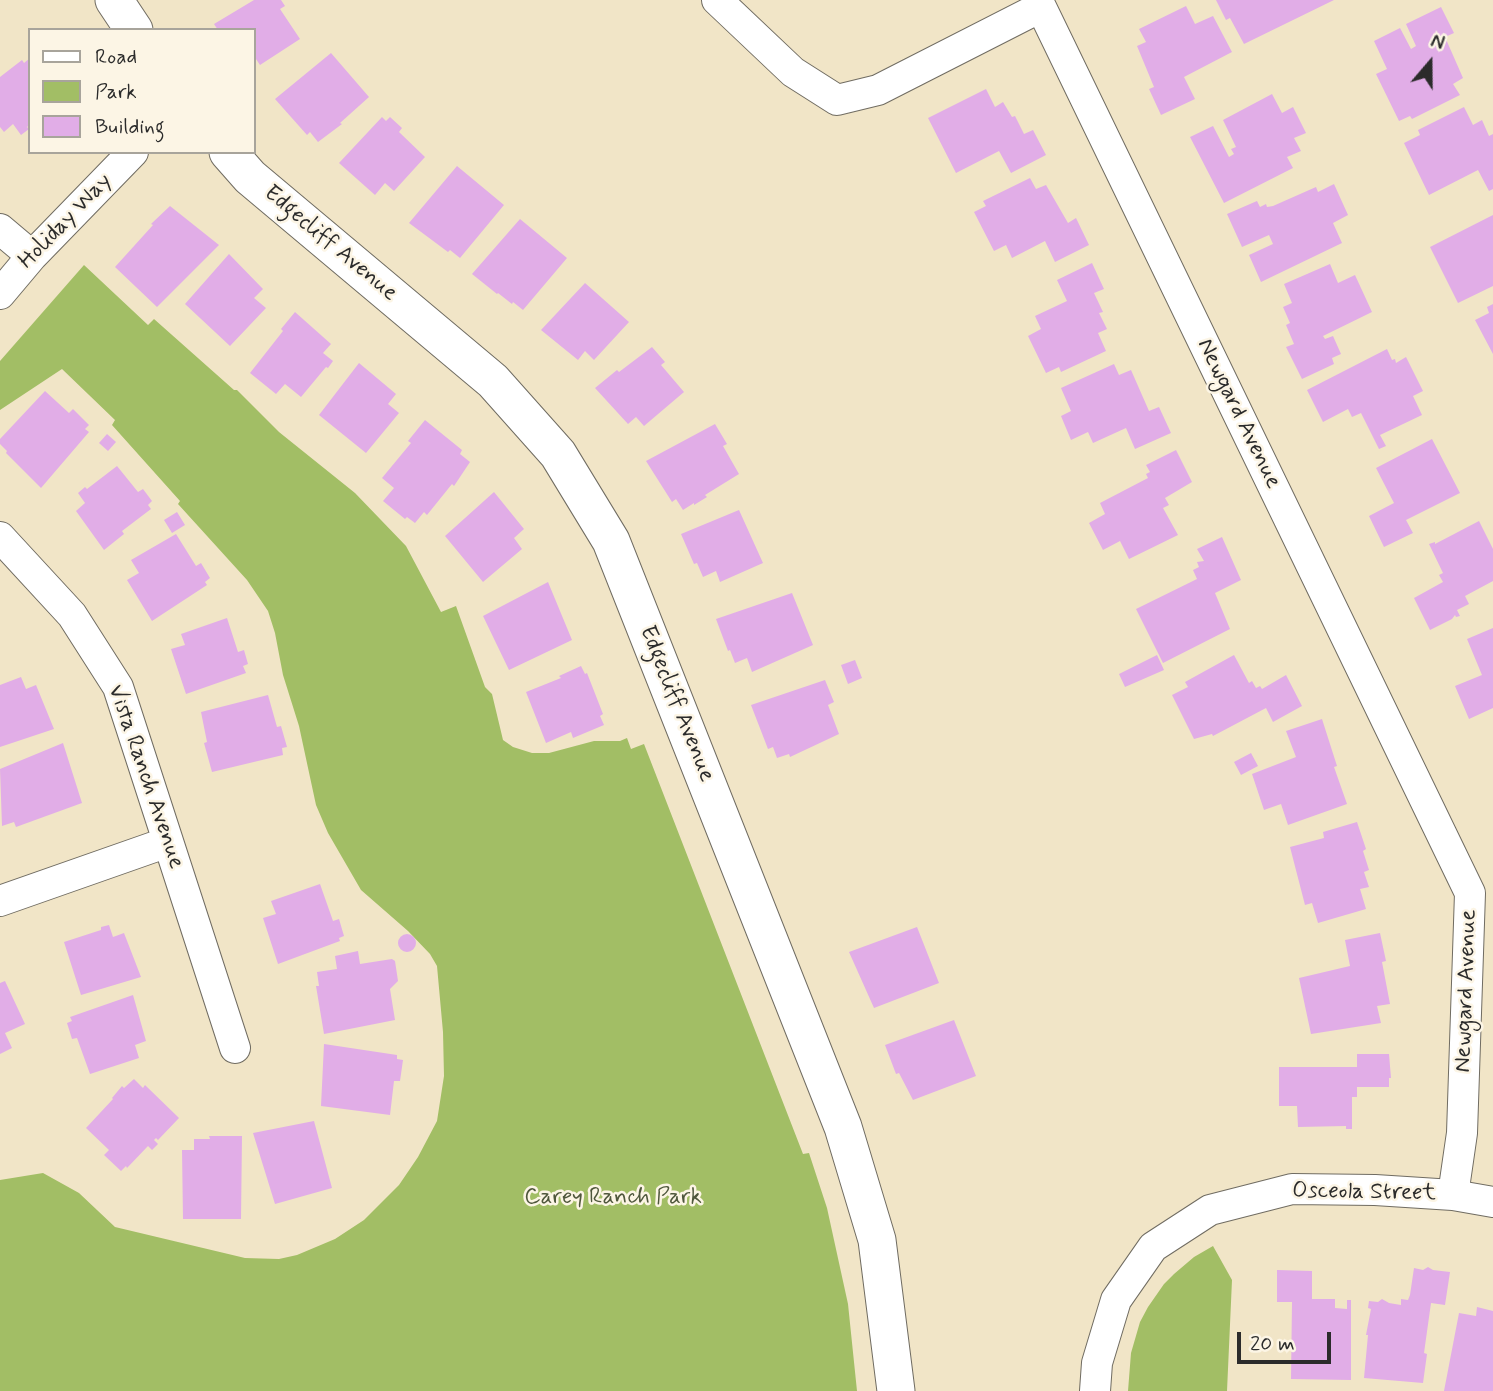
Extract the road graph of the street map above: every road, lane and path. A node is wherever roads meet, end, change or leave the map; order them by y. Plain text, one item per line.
1 (114, 0) edge
2 (717, 0) edge
3 (1048, 4) edge
4 (133, 28) edge
5 (131, 154) edge
6 (230, 154) edge
7 (0, 229) edge
8 (32, 257) junction
9 (0, 294) edge
10 (0, 537) edge
11 (168, 842) junction
12 (0, 901) edge
13 (235, 1048) dead end
14 (1453, 1195) junction
15 (1493, 1202) edge
16 (895, 1391) edge
17 (1095, 1391) edge

1 - 4 street
2 - 3 street, Newgard Avenue
3 - 14 street, Newgard Avenue
5 - 8 street, Holiday Way
6 - 16 street, Edgecliff Avenue
7 - 8 street
8 - 9 street, Holiday Way
10 - 11 street, Vista Ranch Avenue
11 - 12 street
11 - 13 street, Vista Ranch Avenue
14 - 15 street, Osceola Street
14 - 17 street, Osceola Street

